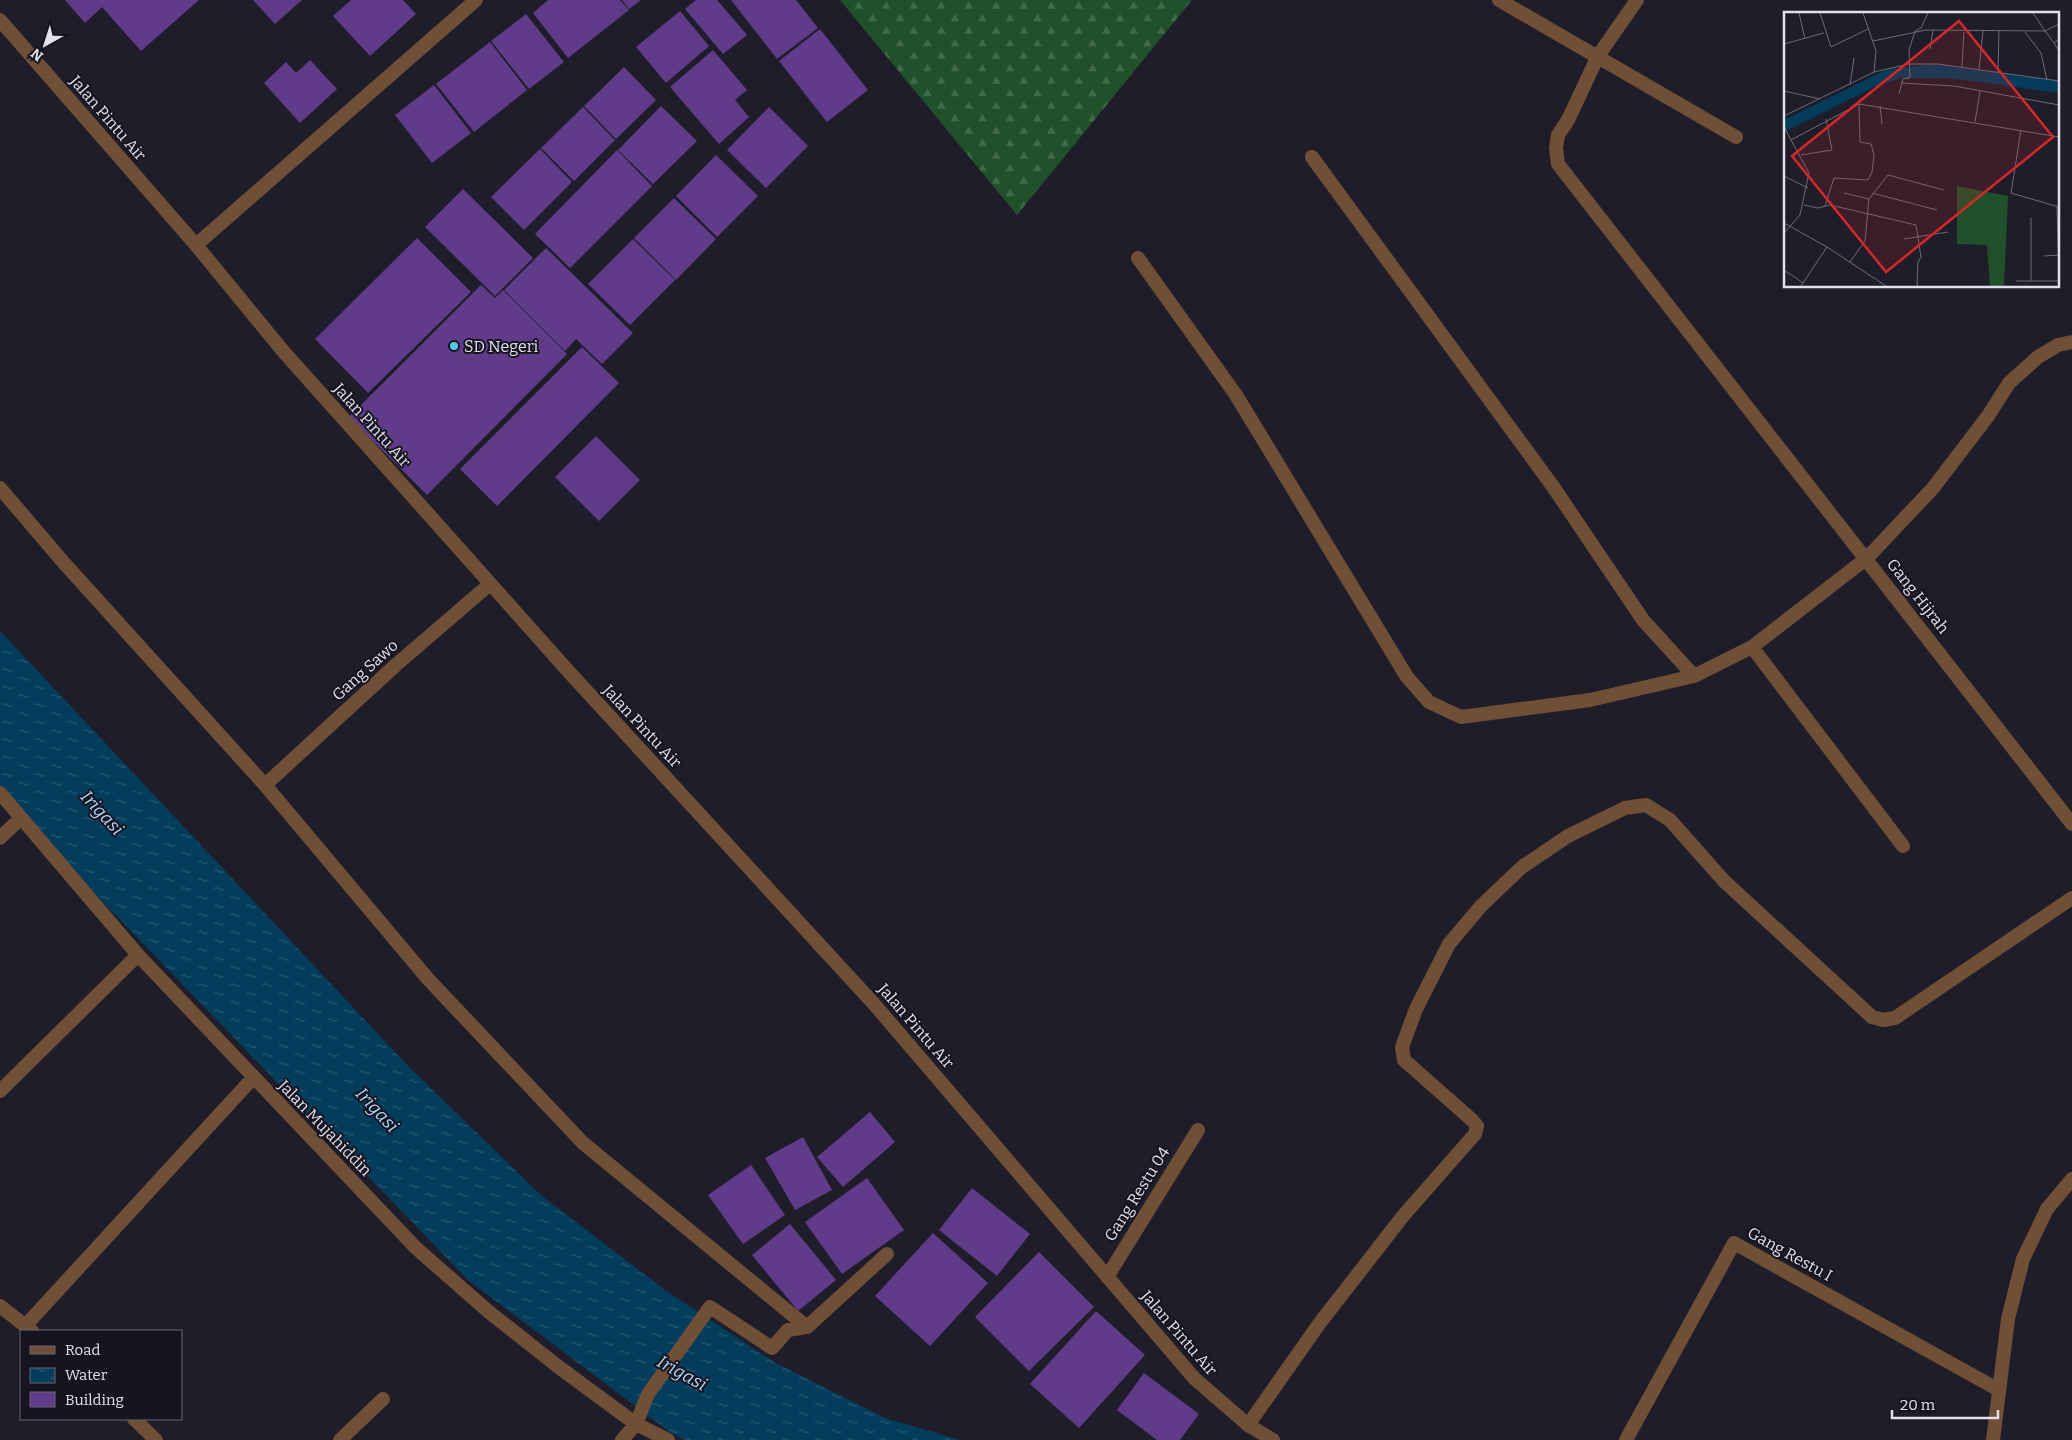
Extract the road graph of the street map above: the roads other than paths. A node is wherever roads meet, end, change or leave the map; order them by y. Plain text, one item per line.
1 (476, 0) edge
2 (1499, 0) edge
3 (1637, 0) edge
4 (0, 20) edge
5 (1598, 56) junction
6 (1736, 137) dead end
7 (1312, 157) dead end
8 (196, 245) junction
9 (1138, 258) dead end
10 (2072, 342) edge
11 (0, 488) edge
12 (1867, 558) junction
13 (490, 584) junction
14 (1752, 647) junction
15 (1694, 676) junction
16 (265, 785) junction
17 (0, 793) edge
18 (21, 818) junction
19 (2072, 824) edge
20 (0, 838) edge
21 (1903, 846) dead end
22 (2072, 898) edge
23 (138, 955) junction
24 (253, 1078) junction
25 (0, 1091) edge
26 (1198, 1130) dead end
27 (2072, 1179) edge
28 (887, 1254) dead end
29 (1107, 1277) junction
30 (0, 1306) edge
31 (807, 1327) junction
32 (29, 1328) edge
33 (1999, 1390) junction
34 (383, 1399) dead end
35 (135, 1420) edge
36 (636, 1424) junction
37 (1248, 1426) junction
38 (156, 1440) edge
39 (340, 1440) edge
40 (622, 1440) edge
41 (668, 1440) edge
42 (1274, 1440) edge
43 (1626, 1440) edge
44 (1993, 1440) edge

1 - 8 street
2 - 5 street
3 - 5 street
4 - 8 street, Jalan Pintu Air
5 - 6 street
5 - 12 street
7 - 15 street
8 - 13 street, Jalan Pintu Air
9 - 15 street
10 - 12 street, Gang Hijrah
11 - 16 street
12 - 14 street
12 - 19 street, Gang Hijrah
13 - 16 street, Gang Sawo
13 - 29 street, Jalan Pintu Air
14 - 15 street
14 - 21 street
16 - 31 street
17 - 18 street, Jalan Mujahiddin
18 - 20 street
18 - 23 street, Jalan Mujahiddin
22 - 37 street
23 - 24 street, Jalan Mujahiddin
23 - 25 street
24 - 32 street
24 - 36 street, Jalan Mujahiddin
26 - 29 street, Gang Restu 04
27 - 33 street
28 - 31 street
29 - 37 street, Jalan Pintu Air
30 - 32 street
31 - 36 street
33 - 43 street, Gang Restu I
33 - 44 street
34 - 39 street
35 - 38 street
36 - 40 street
36 - 41 street, Jalan Mujahiddin
37 - 42 street, Jalan Pintu Air

